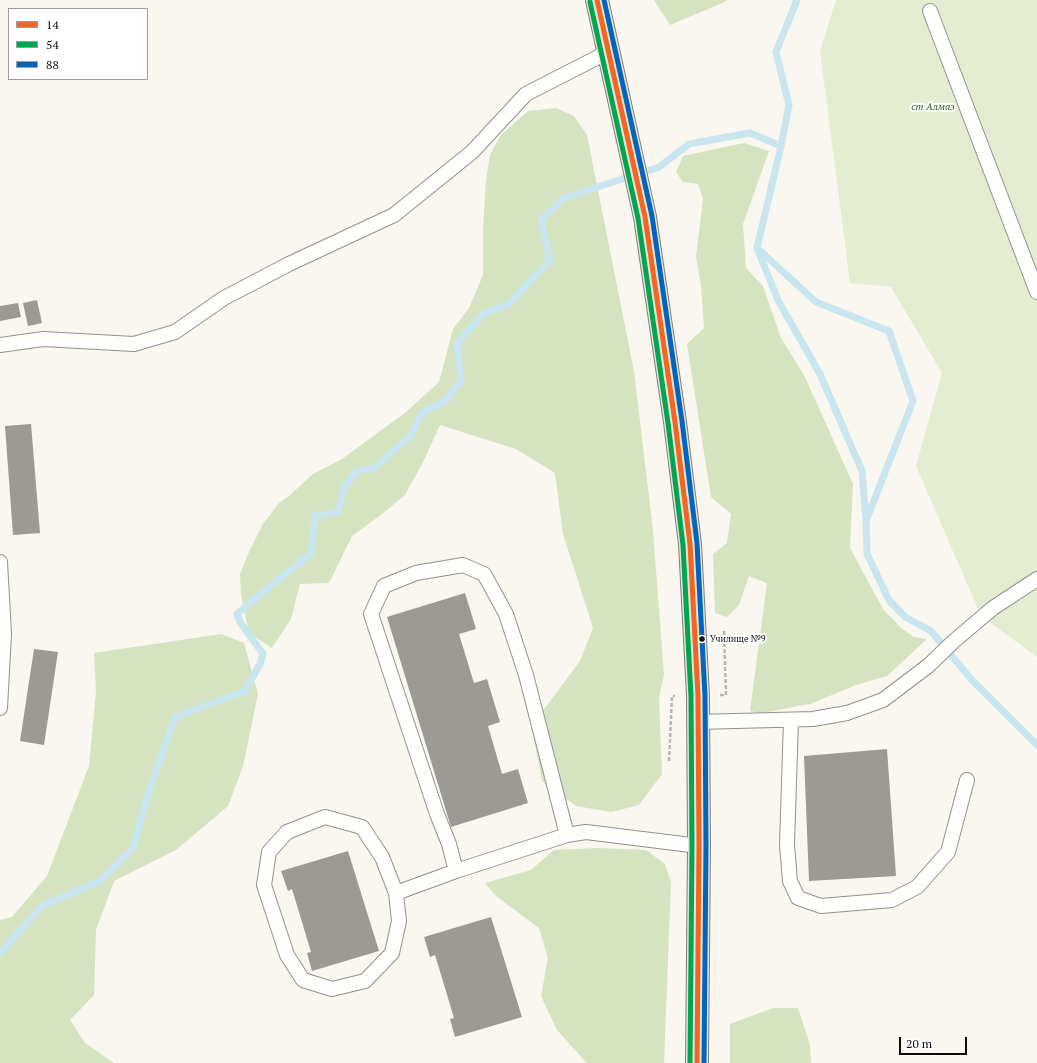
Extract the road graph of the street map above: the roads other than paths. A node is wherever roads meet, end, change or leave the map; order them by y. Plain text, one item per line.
1 (597, 0) edge
2 (930, 11) dead end
3 (608, 52) junction
4 (1037, 292) edge
5 (0, 345) edge
6 (0, 562) edge
7 (1037, 580) edge
8 (0, 708) edge
9 (791, 720) junction
10 (697, 722) junction
11 (966, 780) dead end
12 (567, 835) junction
13 (699, 846) junction
14 (456, 871) junction
15 (396, 893) junction
16 (697, 1063) edge

1 - 3 main road
2 - 4 lane
3 - 5 lane
3 - 10 main road
6 - 8 lane
7 - 9 lane
9 - 10 lane
9 - 11 lane
10 - 13 main road
12 - 13 lane
12 - 14 lane
12 - 14 lane
13 - 16 main road
14 - 15 lane
15 - 15 lane

